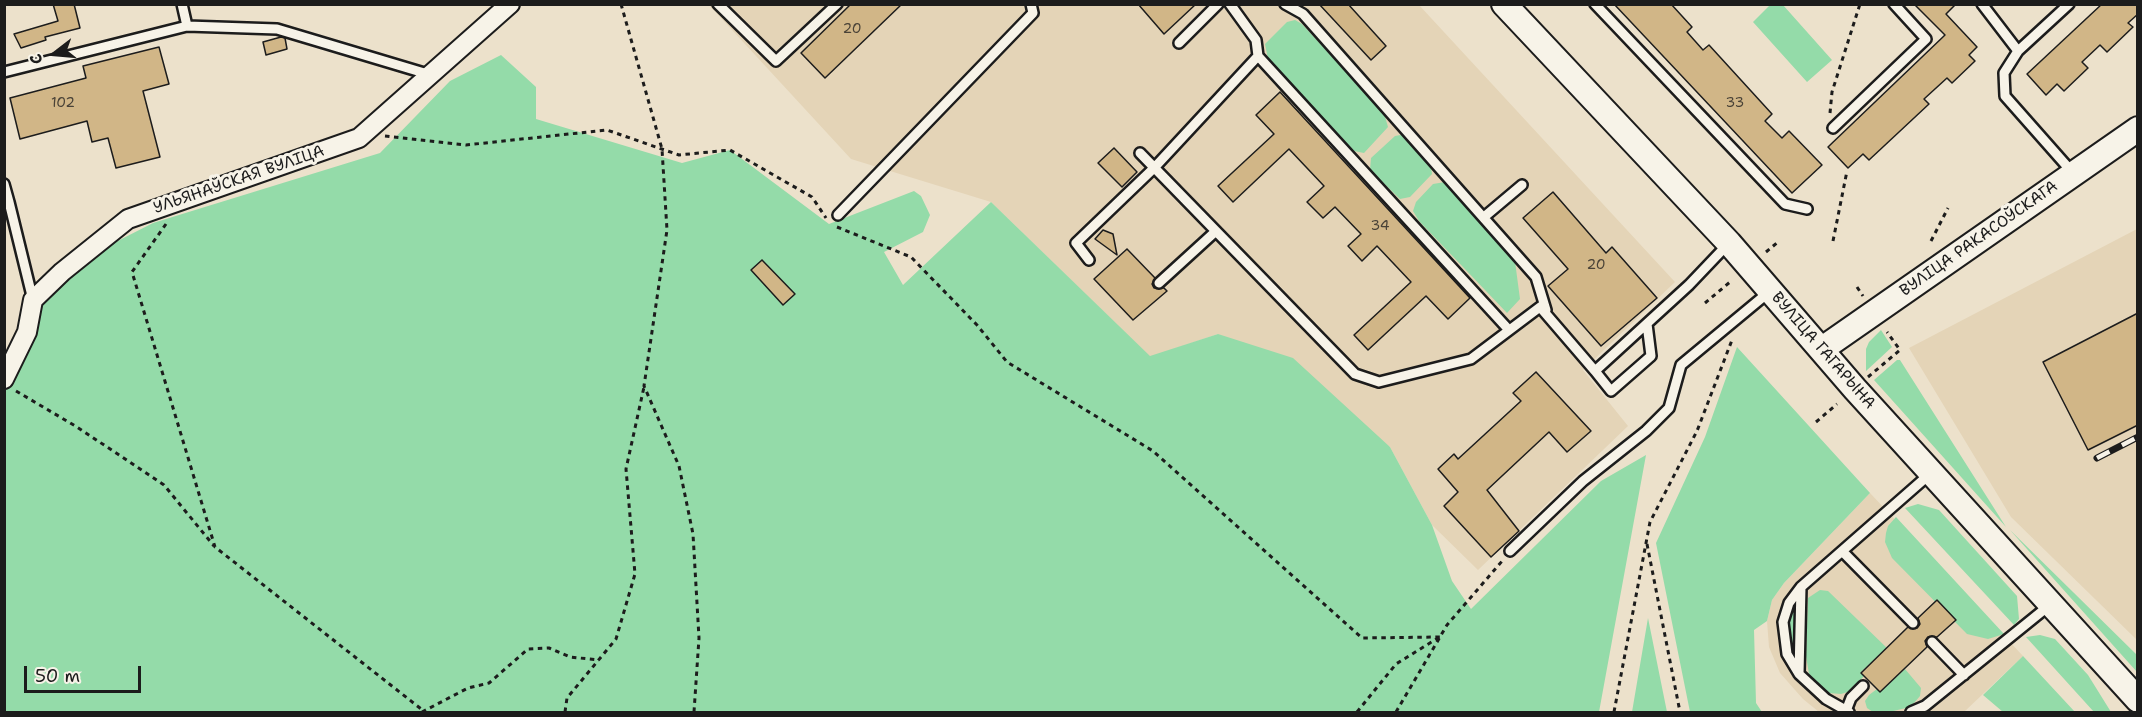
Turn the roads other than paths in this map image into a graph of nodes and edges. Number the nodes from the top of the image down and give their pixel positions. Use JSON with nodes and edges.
{"nodes":[{"id":1,"x":182,"y":4,"type":"edge"},
{"id":2,"x":510,"y":4,"type":"edge"},
{"id":3,"x":718,"y":4,"type":"edge"},
{"id":4,"x":837,"y":4,"type":"edge"},
{"id":5,"x":1031,"y":4,"type":"edge"},
{"id":6,"x":1218,"y":4,"type":"edge"},
{"id":7,"x":1230,"y":4,"type":"edge"},
{"id":8,"x":1285,"y":4,"type":"edge"},
{"id":9,"x":1504,"y":4,"type":"edge"},
{"id":10,"x":1595,"y":4,"type":"edge"},
{"id":11,"x":1894,"y":4,"type":"edge"},
{"id":12,"x":1982,"y":4,"type":"edge"},
{"id":13,"x":2069,"y":4,"type":"edge"},
{"id":14,"x":187,"y":26,"type":"junction"},
{"id":15,"x":1179,"y":43,"type":"dead end"},
{"id":16,"x":2018,"y":51,"type":"junction"},
{"id":17,"x":1258,"y":56,"type":"junction"},
{"id":18,"x":4,"y":72,"type":"edge"},
{"id":19,"x":431,"y":75,"type":"junction"},
{"id":20,"x":1833,"y":128,"type":"dead end"},
{"id":21,"x":2138,"y":129,"type":"edge"},
{"id":22,"x":1140,"y":153,"type":"dead end"},
{"id":23,"x":1154,"y":168,"type":"junction"},
{"id":24,"x":2073,"y":173,"type":"junction"},
{"id":25,"x":4,"y":183,"type":"edge"},
{"id":26,"x":1521,"y":185,"type":"dead end"},
{"id":27,"x":7,"y":203,"type":"edge"},
{"id":28,"x":1807,"y":209,"type":"dead end"},
{"id":29,"x":838,"y":215,"type":"dead end"},
{"id":30,"x":1484,"y":217,"type":"junction"},
{"id":31,"x":1216,"y":231,"type":"junction"},
{"id":32,"x":1729,"y":243,"type":"junction"},
{"id":33,"x":1089,"y":260,"type":"dead end"},
{"id":34,"x":1159,"y":282,"type":"dead end"},
{"id":35,"x":1770,"y":291,"type":"junction"},
{"id":36,"x":33,"y":300,"type":"junction"},
{"id":37,"x":1546,"y":313,"type":"junction"},
{"id":38,"x":1647,"y":324,"type":"junction"},
{"id":39,"x":1509,"y":330,"type":"junction"},
{"id":40,"x":1822,"y":349,"type":"junction"},
{"id":41,"x":1596,"y":371,"type":"junction"},
{"id":42,"x":8,"y":376,"type":"edge"},
{"id":43,"x":1931,"y":473,"type":"junction"},
{"id":44,"x":1510,"y":551,"type":"road end"},
{"id":45,"x":1842,"y":551,"type":"junction"},
{"id":46,"x":1801,"y":586,"type":"junction"},
{"id":47,"x":2051,"y":604,"type":"junction"},
{"id":48,"x":1913,"y":623,"type":"dead end"},
{"id":49,"x":1932,"y":642,"type":"dead end"},
{"id":50,"x":1799,"y":674,"type":"junction"},
{"id":51,"x":1964,"y":675,"type":"junction"},
{"id":52,"x":1863,"y":686,"type":"dead end"},
{"id":53,"x":2138,"y":700,"type":"edge"},
{"id":54,"x":1847,"y":712,"type":"edge"},
{"id":55,"x":1911,"y":712,"type":"edge"}],
"edges":[{"from":1,"to":14,"type":"lane"},
{"from":2,"to":19,"type":"street","name":"УЛЬЯНАЎСКАЯ ВУЛІЦА"},
{"from":3,"to":4,"type":"lane"},
{"from":5,"to":29,"type":"lane"},
{"from":6,"to":15,"type":"lane"},
{"from":7,"to":17,"type":"lane"},
{"from":8,"to":30,"type":"lane"},
{"from":9,"to":32,"type":"main road","name":"ВУЛІЦА ГАГАРЫНА"},
{"from":10,"to":28,"type":"lane"},
{"from":11,"to":20,"type":"lane"},
{"from":12,"to":16,"type":"lane"},
{"from":13,"to":16,"type":"lane"},
{"from":14,"to":18,"type":"lane"},
{"from":14,"to":19,"type":"lane"},
{"from":16,"to":24,"type":"lane"},
{"from":17,"to":23,"type":"lane"},
{"from":17,"to":39,"type":"lane"},
{"from":19,"to":36,"type":"street","name":"УЛЬЯНАЎСКАЯ ВУЛІЦА"},
{"from":21,"to":24,"type":"main road","name":"ВУЛІЦА РАКАСОЎСКАГА"},
{"from":22,"to":23,"type":"lane"},
{"from":23,"to":31,"type":"lane"},
{"from":23,"to":33,"type":"lane"},
{"from":24,"to":40,"type":"main road","name":"ВУЛІЦА РАКАСОЎСКАГА"},
{"from":25,"to":27,"type":"lane"},
{"from":26,"to":30,"type":"lane"},
{"from":27,"to":36,"type":"lane"},
{"from":30,"to":37,"type":"lane"},
{"from":31,"to":34,"type":"lane"},
{"from":31,"to":39,"type":"lane"},
{"from":32,"to":35,"type":"main road","name":"ВУЛІЦА ГАГАРЫНА"},
{"from":32,"to":38,"type":"lane"},
{"from":35,"to":40,"type":"main road","name":"ВУЛІЦА ГАГАРЫНА"},
{"from":35,"to":44,"type":"lane"},
{"from":36,"to":42,"type":"street"},
{"from":37,"to":39,"type":"lane"},
{"from":37,"to":41,"type":"lane"},
{"from":38,"to":41,"type":"lane"},
{"from":38,"to":41,"type":"lane"},
{"from":40,"to":43,"type":"main road","name":"ВУЛІЦА ГАГАРЫНА"},
{"from":43,"to":45,"type":"lane"},
{"from":43,"to":47,"type":"main road","name":"ВУЛІЦА ГАГАРЫНА"},
{"from":45,"to":46,"type":"lane"},
{"from":45,"to":48,"type":"lane"},
{"from":46,"to":50,"type":"lane"},
{"from":46,"to":50,"type":"lane"},
{"from":47,"to":51,"type":"lane"},
{"from":47,"to":53,"type":"main road","name":"ВУЛІЦА ГАГАРЫНА"},
{"from":49,"to":51,"type":"lane"},
{"from":50,"to":54,"type":"lane"},
{"from":51,"to":55,"type":"lane"},
{"from":52,"to":54,"type":"lane"}]}
